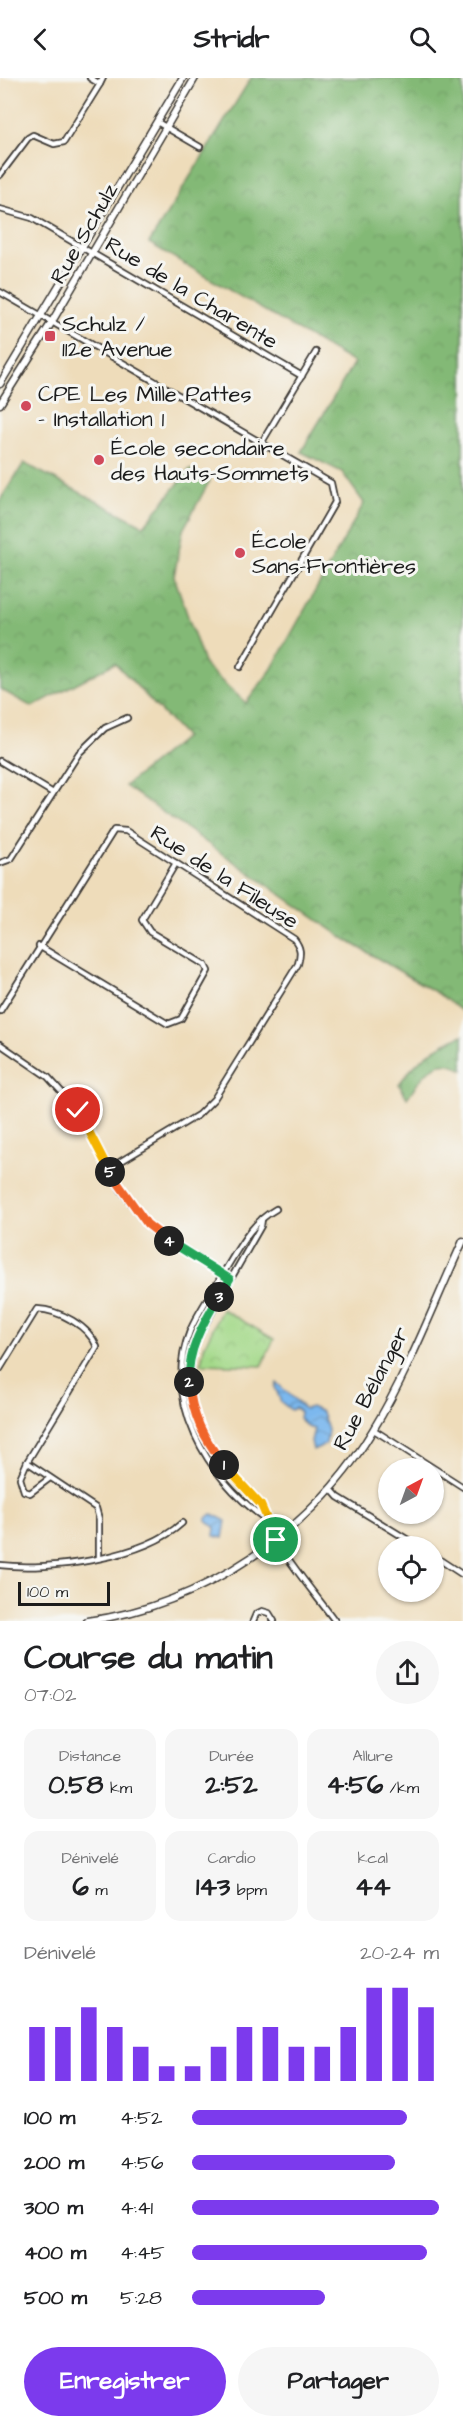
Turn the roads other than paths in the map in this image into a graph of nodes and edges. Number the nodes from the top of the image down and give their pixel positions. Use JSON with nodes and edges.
{"nodes":[{"id":1,"x":90,"y":78,"type":"edge"},
{"id":2,"x":103,"y":78,"type":"edge"},
{"id":3,"x":183,"y":78,"type":"edge"},
{"id":4,"x":195,"y":78,"type":"edge"},
{"id":5,"x":100,"y":84,"type":"junction"},
{"id":6,"x":157,"y":122,"type":"junction"},
{"id":7,"x":165,"y":127,"type":"junction"},
{"id":8,"x":200,"y":147,"type":"dead end"},
{"id":9,"x":0,"y":175,"type":"edge"},
{"id":10,"x":0,"y":209,"type":"edge"},
{"id":11,"x":81,"y":246,"type":"junction"},
{"id":12,"x":93,"y":252,"type":"junction"},
{"id":13,"x":0,"y":292,"type":"edge"},
{"id":14,"x":41,"y":316,"type":"junction"},
{"id":15,"x":52,"y":322,"type":"junction"},
{"id":16,"x":316,"y":352,"type":"dead end"},
{"id":17,"x":15,"y":359,"type":"junction"},
{"id":18,"x":25,"y":366,"type":"junction"},
{"id":19,"x":302,"y":376,"type":"junction"},
{"id":20,"x":0,"y":384,"type":"edge"},
{"id":21,"x":0,"y":404,"type":"edge"},
{"id":22,"x":262,"y":442,"type":"junction"},
{"id":23,"x":240,"y":667,"type":"dead end"},
{"id":24,"x":127,"y":718,"type":"dead end"},
{"id":25,"x":0,"y":761,"type":"edge"},
{"id":26,"x":53,"y":793,"type":"junction"},
{"id":27,"x":0,"y":863,"type":"edge"},
{"id":28,"x":176,"y":863,"type":"junction"},
{"id":29,"x":39,"y":946,"type":"junction"},
{"id":30,"x":0,"y":1011,"type":"edge"},
{"id":31,"x":0,"y":1044,"type":"edge"},
{"id":32,"x":108,"y":1169,"type":"junction"},
{"id":33,"x":276,"y":1209,"type":"dead end"},
{"id":34,"x":262,"y":1219,"type":"junction"},
{"id":35,"x":463,"y":1241,"type":"edge"},
{"id":36,"x":223,"y":1275,"type":"junction"},
{"id":37,"x":230,"y":1279,"type":"junction"},
{"id":38,"x":0,"y":1369,"type":"edge"},
{"id":39,"x":374,"y":1430,"type":"junction"},
{"id":40,"x":27,"y":1462,"type":"junction"},
{"id":41,"x":50,"y":1478,"type":"junction"},
{"id":42,"x":463,"y":1487,"type":"edge"},
{"id":43,"x":331,"y":1489,"type":"junction"},
{"id":44,"x":264,"y":1518,"type":"junction"},
{"id":45,"x":182,"y":1523,"type":"dead end"},
{"id":46,"x":402,"y":1536,"type":"edge"},
{"id":47,"x":276,"y":1540,"type":"junction"},
{"id":48,"x":99,"y":1558,"type":"junction"},
{"id":49,"x":444,"y":1563,"type":"edge"},
{"id":50,"x":0,"y":1566,"type":"edge"},
{"id":51,"x":463,"y":1575,"type":"edge"},
{"id":52,"x":87,"y":1621,"type":"edge"},
{"id":53,"x":253,"y":1621,"type":"edge"},
{"id":54,"x":274,"y":1621,"type":"edge"},
{"id":55,"x":335,"y":1621,"type":"edge"}],
"edges":[{"from":1,"to":5,"type":"street"},
{"from":2,"to":5,"type":"street"},
{"from":3,"to":6,"type":"street","name":"Rue Schulz"},
{"from":4,"to":7,"type":"street","name":"Rue Schulz"},
{"from":5,"to":9,"type":"street"},
{"from":6,"to":7,"type":"street"},
{"from":6,"to":11,"type":"street","name":"Rue Schulz"},
{"from":7,"to":8,"type":"street"},
{"from":7,"to":12,"type":"street","name":"Rue Schulz"},
{"from":10,"to":11,"type":"street","name":"Rue de la Charente"},
{"from":11,"to":12,"type":"street","name":"Rue de la Charente"},
{"from":11,"to":14,"type":"street","name":"Rue Schulz"},
{"from":12,"to":15,"type":"street","name":"Rue Schulz"},
{"from":12,"to":19,"type":"street","name":"Rue de la Charente"},
{"from":13,"to":14,"type":"street"},
{"from":14,"to":15,"type":"street"},
{"from":14,"to":17,"type":"street","name":"Rue Schulz"},
{"from":15,"to":18,"type":"street","name":"Rue Schulz"},
{"from":15,"to":22,"type":"street"},
{"from":16,"to":19,"type":"street"},
{"from":17,"to":18,"type":"street"},
{"from":17,"to":20,"type":"street","name":"Rue Schulz"},
{"from":18,"to":21,"type":"street","name":"Rue Schulz"},
{"from":19,"to":22,"type":"street"},
{"from":22,"to":23,"type":"street"},
{"from":24,"to":26,"type":"street"},
{"from":25,"to":26,"type":"street"},
{"from":26,"to":27,"type":"street"},
{"from":28,"to":29,"type":"street","name":"Rue de la Fileuse"},
{"from":28,"to":29,"type":"street"},
{"from":28,"to":32,"type":"street","name":"Rue de la Fileuse"},
{"from":29,"to":30,"type":"street","name":"Rue de la Fileuse"},
{"from":31,"to":32,"type":"street"},
{"from":32,"to":36,"type":"street"},
{"from":33,"to":34,"type":"street"},
{"from":34,"to":36,"type":"street"},
{"from":34,"to":37,"type":"street"},
{"from":35,"to":39,"type":"street","name":"Rue Bélanger"},
{"from":36,"to":37,"type":"street"},
{"from":36,"to":44,"type":"street"},
{"from":37,"to":44,"type":"street"},
{"from":38,"to":40,"type":"street"},
{"from":39,"to":42,"type":"street"},
{"from":39,"to":43,"type":"street","name":"Rue Bélanger"},
{"from":40,"to":41,"type":"street"},
{"from":40,"to":41,"type":"street"},
{"from":41,"to":48,"type":"street"},
{"from":43,"to":46,"type":"street"},
{"from":43,"to":47,"type":"street","name":"Rue Bélanger"},
{"from":44,"to":47,"type":"street"},
{"from":45,"to":48,"type":"street"},
{"from":47,"to":52,"type":"street","name":"Rue Bélanger"},
{"from":47,"to":55,"type":"street"},
{"from":48,"to":50,"type":"street"},
{"from":49,"to":51,"type":"street"},
{"from":53,"to":54,"type":"street"}]}
